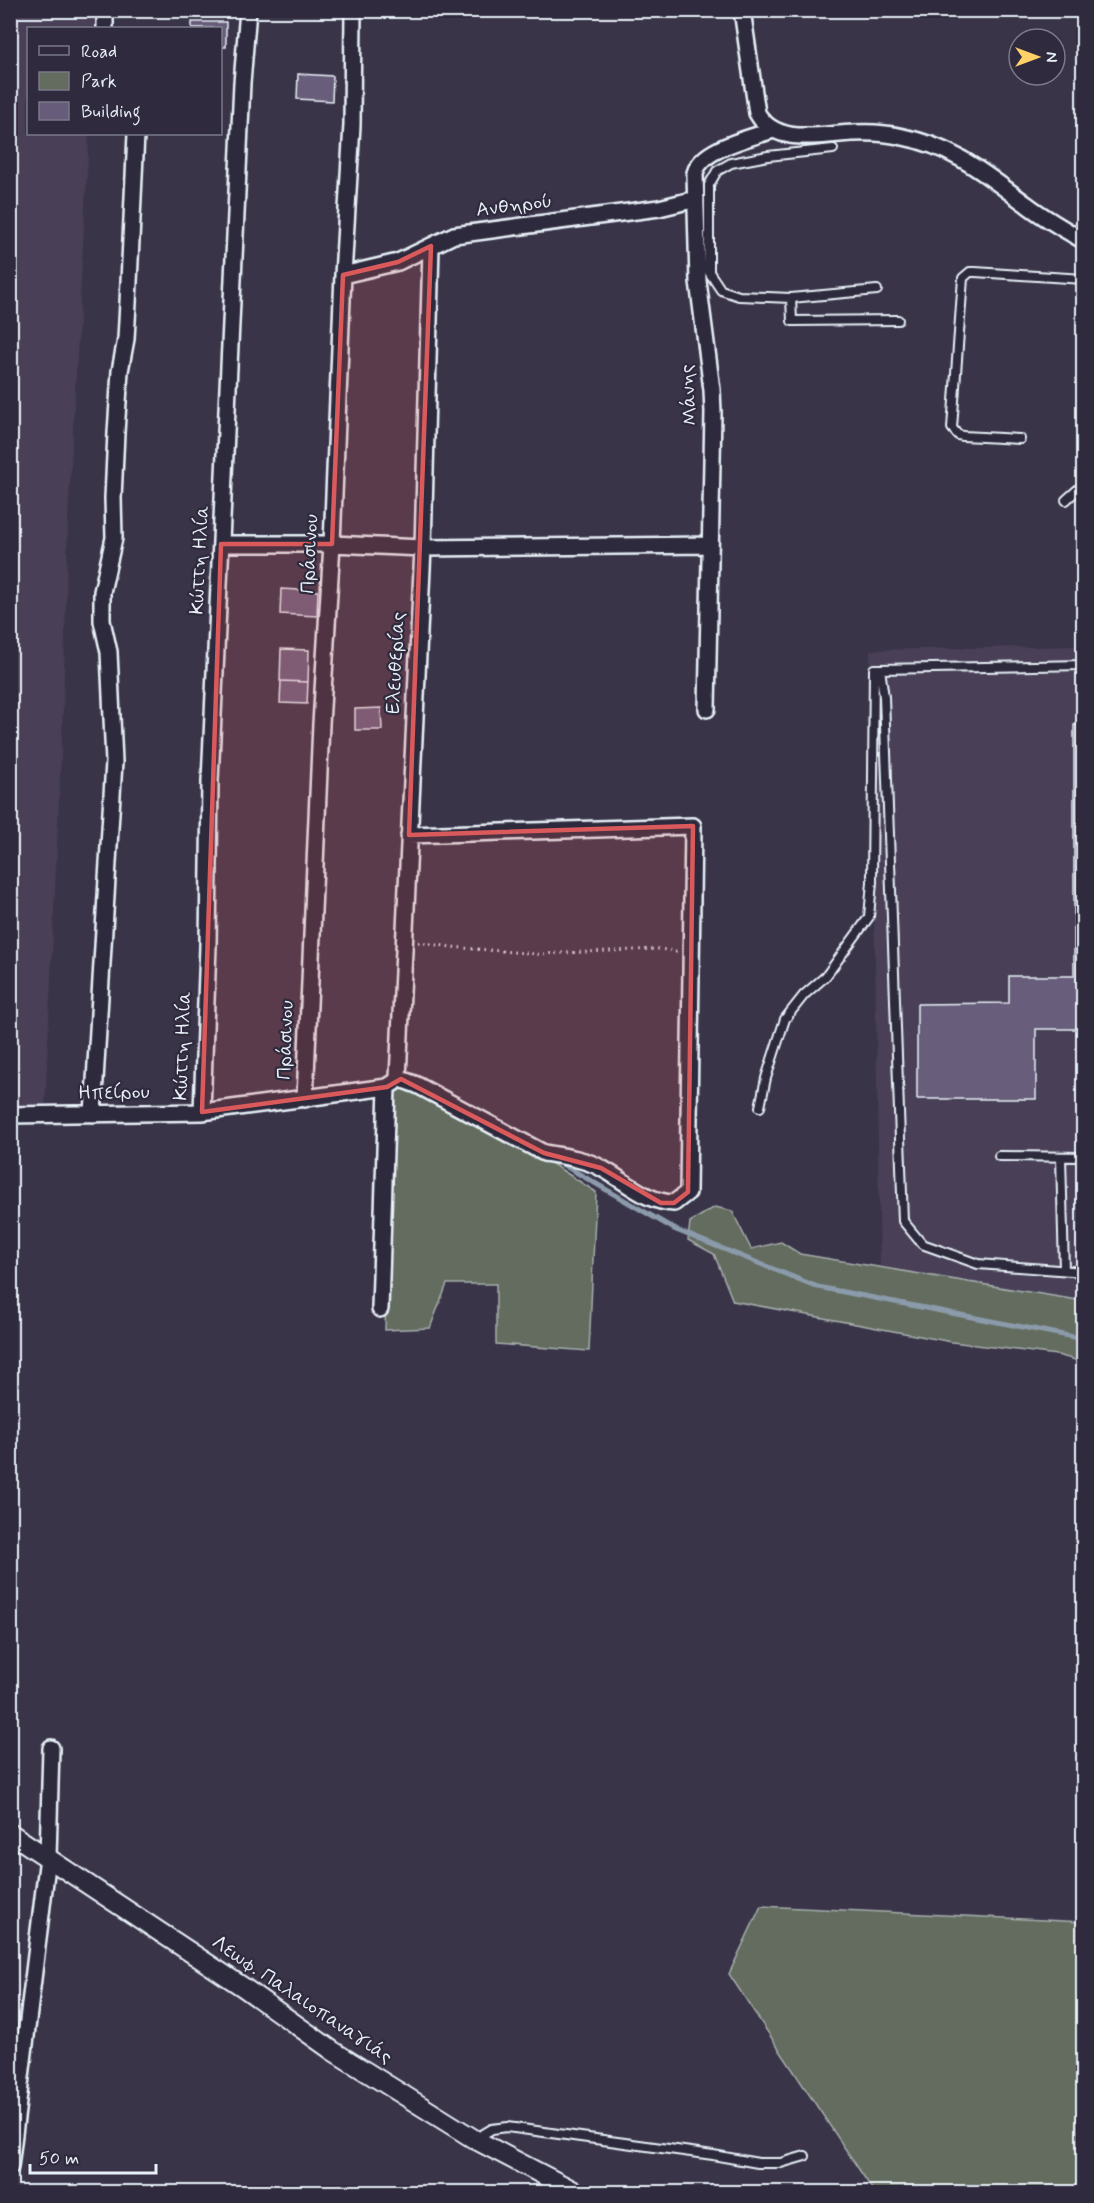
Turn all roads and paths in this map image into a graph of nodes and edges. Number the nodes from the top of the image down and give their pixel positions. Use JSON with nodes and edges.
{"nodes":[{"id":1,"x":105,"y":10,"type":"edge"},
{"id":2,"x":248,"y":10,"type":"edge"},
{"id":3,"x":353,"y":10,"type":"edge"},
{"id":4,"x":742,"y":10,"type":"edge"},
{"id":5,"x":105,"y":27,"type":"edge"},
{"id":6,"x":773,"y":130,"type":"junction"},
{"id":7,"x":136,"y":135,"type":"edge"},
{"id":8,"x":833,"y":149,"type":"dead end"},
{"id":9,"x":709,"y":185,"type":"junction"},
{"id":10,"x":696,"y":199,"type":"junction"},
{"id":11,"x":1083,"y":241,"type":"edge"},
{"id":12,"x":431,"y":246,"type":"junction"},
{"id":13,"x":343,"y":275,"type":"junction"},
{"id":14,"x":1083,"y":279,"type":"edge"},
{"id":15,"x":877,"y":290,"type":"dead end"},
{"id":16,"x":790,"y":298,"type":"junction"},
{"id":17,"x":898,"y":320,"type":"dead end"},
{"id":18,"x":1020,"y":439,"type":"dead end"},
{"id":19,"x":1083,"y":484,"type":"edge"},
{"id":20,"x":1066,"y":500,"type":"dead end"},
{"id":21,"x":221,"y":544,"type":"junction"},
{"id":22,"x":332,"y":544,"type":"junction"},
{"id":23,"x":710,"y":545,"type":"junction"},
{"id":24,"x":423,"y":548,"type":"junction"},
{"id":25,"x":1083,"y":664,"type":"edge"},
{"id":26,"x":880,"y":669,"type":"junction"},
{"id":27,"x":707,"y":709,"type":"dead end"},
{"id":28,"x":409,"y":835,"type":"junction"},
{"id":29,"x":404,"y":940,"type":"junction"},
{"id":30,"x":691,"y":955,"type":"junction"},
{"id":31,"x":393,"y":1082,"type":"junction"},
{"id":32,"x":305,"y":1099,"type":"junction"},
{"id":33,"x":760,"y":1107,"type":"dead end"},
{"id":34,"x":202,"y":1112,"type":"junction"},
{"id":35,"x":93,"y":1114,"type":"junction"},
{"id":36,"x":10,"y":1115,"type":"edge"},
{"id":37,"x":999,"y":1156,"type":"dead end"},
{"id":38,"x":1061,"y":1157,"type":"junction"},
{"id":39,"x":1083,"y":1157,"type":"edge"},
{"id":40,"x":1064,"y":1270,"type":"junction"},
{"id":41,"x":1083,"y":1272,"type":"edge"},
{"id":42,"x":380,"y":1309,"type":"dead end"},
{"id":43,"x":51,"y":1748,"type":"dead end"},
{"id":44,"x":10,"y":1833,"type":"edge"},
{"id":45,"x":48,"y":1857,"type":"junction"},
{"id":46,"x":474,"y":2139,"type":"junction"},
{"id":47,"x":805,"y":2156,"type":"dead end"},
{"id":48,"x":10,"y":2167,"type":"edge"},
{"id":49,"x":576,"y":2193,"type":"edge"}],
"edges":[{"from":1,"to":5,"type":"street"},
{"from":2,"to":21,"type":"street","name":"Κώττη Ηλία"},
{"from":3,"to":13,"type":"street","name":"Πράσινου"},
{"from":4,"to":6,"type":"street"},
{"from":6,"to":10,"type":"street","name":"Μάνης"},
{"from":6,"to":11,"type":"street"},
{"from":7,"to":35,"type":"street"},
{"from":8,"to":9,"type":"lane"},
{"from":9,"to":10,"type":"lane"},
{"from":9,"to":16,"type":"lane"},
{"from":10,"to":12,"type":"street","name":"Ανθηρού"},
{"from":10,"to":23,"type":"street","name":"Μάνης"},
{"from":12,"to":13,"type":"street","name":"Ανθηρού"},
{"from":12,"to":24,"type":"street","name":"Ελευθερίας"},
{"from":13,"to":22,"type":"street","name":"Πράσινου"},
{"from":14,"to":18,"type":"lane"},
{"from":15,"to":16,"type":"lane"},
{"from":16,"to":17,"type":"lane"},
{"from":19,"to":20,"type":"lane"},
{"from":21,"to":22,"type":"street"},
{"from":21,"to":34,"type":"street","name":"Κώττη Ηλία"},
{"from":22,"to":24,"type":"street"},
{"from":22,"to":32,"type":"street","name":"Πράσινου"},
{"from":23,"to":24,"type":"street"},
{"from":23,"to":27,"type":"street","name":"Μάνης"},
{"from":24,"to":28,"type":"street","name":"Ελευθερίας"},
{"from":25,"to":26,"type":"lane"},
{"from":26,"to":33,"type":"lane"},
{"from":26,"to":40,"type":"lane"},
{"from":28,"to":29,"type":"street","name":"Ελευθερίας"},
{"from":28,"to":30,"type":"street"},
{"from":29,"to":30,"type":"path"},
{"from":29,"to":31,"type":"street","name":"Ελευθερίας"},
{"from":30,"to":31,"type":"street"},
{"from":31,"to":32,"type":"street","name":"Ηπείρου"},
{"from":31,"to":42,"type":"street","name":"Ελευθερίας"},
{"from":32,"to":34,"type":"street","name":"Ηπείρου"},
{"from":34,"to":35,"type":"street","name":"Ηπείρου"},
{"from":35,"to":36,"type":"street","name":"Ηπείρου"},
{"from":37,"to":38,"type":"lane"},
{"from":38,"to":39,"type":"lane"},
{"from":38,"to":40,"type":"lane"},
{"from":40,"to":41,"type":"lane"},
{"from":43,"to":45,"type":"street"},
{"from":44,"to":45,"type":"street","name":"Λεωφ. Παλαιοπαναγιάς"},
{"from":45,"to":46,"type":"street","name":"Λεωφ. Παλαιοπαναγιάς"},
{"from":45,"to":48,"type":"street"},
{"from":46,"to":47,"type":"lane"},
{"from":46,"to":49,"type":"street","name":"Λεωφ. Παλαιοπαναγιάς"}]}
